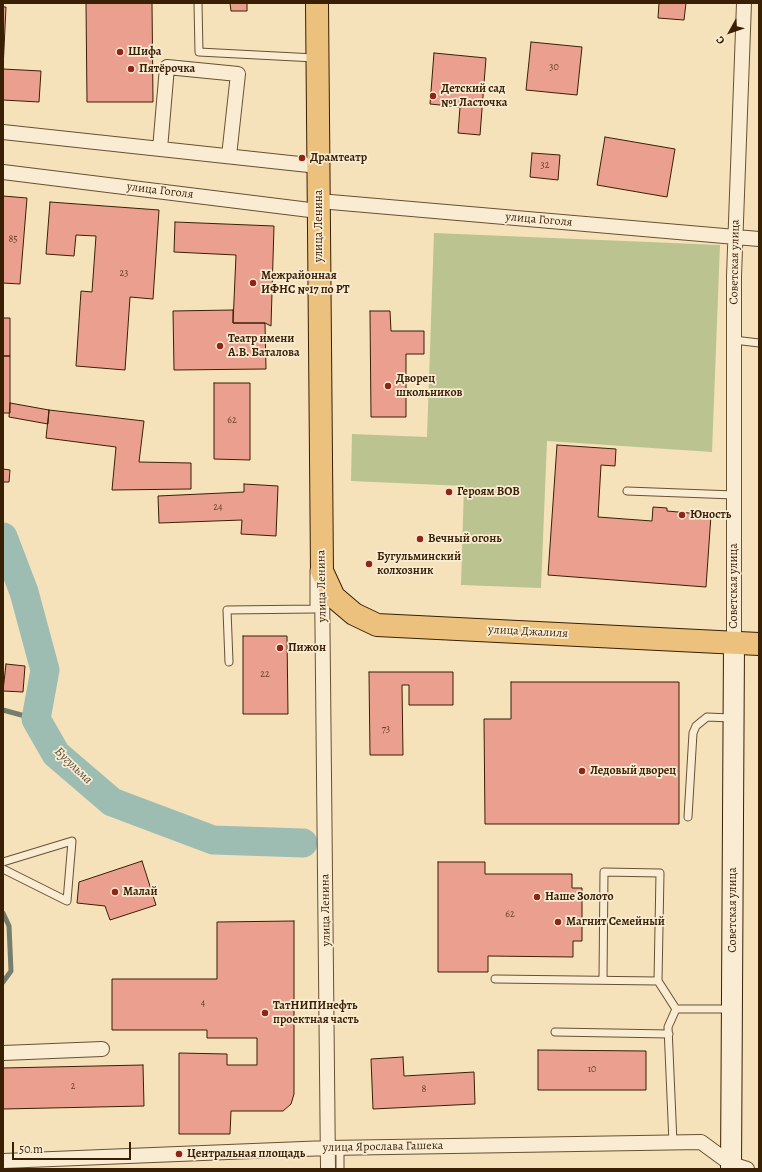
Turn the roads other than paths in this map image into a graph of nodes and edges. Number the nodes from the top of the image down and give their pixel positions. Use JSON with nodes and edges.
{"nodes":[{"id":1,"x":198,"y":3,"type":"edge"},
{"id":2,"x":317,"y":3,"type":"edge"},
{"id":3,"x":744,"y":3,"type":"edge"},
{"id":4,"x":317,"y":58,"type":"junction"},
{"id":5,"x":3,"y":132,"type":"edge"},
{"id":6,"x":160,"y":149,"type":"junction"},
{"id":7,"x":229,"y":156,"type":"junction"},
{"id":8,"x":318,"y":166,"type":"junction"},
{"id":9,"x":3,"y":172,"type":"edge"},
{"id":10,"x":318,"y":206,"type":"junction"},
{"id":11,"x":735,"y":236,"type":"junction"},
{"id":12,"x":759,"y":239,"type":"edge"},
{"id":13,"x":734,"y":340,"type":"junction"},
{"id":14,"x":759,"y":343,"type":"edge"},
{"id":15,"x":626,"y":491,"type":"dead end"},
{"id":16,"x":734,"y":495,"type":"junction"},
{"id":17,"x":322,"y":571,"type":"junction"},
{"id":18,"x":734,"y":643,"type":"junction"},
{"id":19,"x":759,"y":644,"type":"edge"},
{"id":20,"x":229,"y":662,"type":"dead end"},
{"id":21,"x":734,"y":718,"type":"junction"},
{"id":22,"x":688,"y":817,"type":"dead end"},
{"id":23,"x":3,"y":862,"type":"edge"},
{"id":24,"x":3,"y":869,"type":"edge"},
{"id":25,"x":495,"y":979,"type":"dead end"},
{"id":26,"x":603,"y":980,"type":"junction"},
{"id":27,"x":658,"y":981,"type":"junction"},
{"id":28,"x":676,"y":1009,"type":"junction"},
{"id":29,"x":732,"y":1009,"type":"junction"},
{"id":30,"x":554,"y":1032,"type":"dead end"},
{"id":31,"x":669,"y":1034,"type":"junction"},
{"id":32,"x":102,"y":1049,"type":"dead end"},
{"id":33,"x":3,"y":1053,"type":"edge"},
{"id":34,"x":673,"y":1143,"type":"junction"},
{"id":35,"x":334,"y":1148,"type":"junction"},
{"id":36,"x":3,"y":1160,"type":"edge"},
{"id":37,"x":737,"y":1168,"type":"edge"},
{"id":38,"x":328,"y":1169,"type":"edge"},
{"id":39,"x":340,"y":1169,"type":"edge"}],
"edges":[{"from":1,"to":4,"type":"lane"},
{"from":2,"to":4,"type":"main road","name":"улица Ленина"},
{"from":3,"to":11,"type":"street","name":"Советская улица"},
{"from":4,"to":8,"type":"main road","name":"улица Ленина"},
{"from":5,"to":6,"type":"street"},
{"from":6,"to":7,"type":"street"},
{"from":6,"to":7,"type":"street"},
{"from":7,"to":8,"type":"street"},
{"from":8,"to":10,"type":"main road","name":"улица Ленина"},
{"from":9,"to":10,"type":"street","name":"улица Гоголя"},
{"from":10,"to":11,"type":"street","name":"улица Гоголя"},
{"from":10,"to":17,"type":"main road","name":"улица Ленина"},
{"from":11,"to":12,"type":"street","name":"улица Гоголя"},
{"from":11,"to":13,"type":"street","name":"Советская улица"},
{"from":13,"to":14,"type":"lane"},
{"from":13,"to":16,"type":"street","name":"Советская улица"},
{"from":15,"to":16,"type":"lane"},
{"from":16,"to":18,"type":"street","name":"Советская улица"},
{"from":17,"to":18,"type":"main road","name":"улица Джалиля"},
{"from":17,"to":20,"type":"lane"},
{"from":17,"to":35,"type":"street","name":"улица Ленина"},
{"from":18,"to":19,"type":"main road","name":"улица Джалиля"},
{"from":18,"to":21,"type":"street","name":"Советская улица"},
{"from":21,"to":22,"type":"lane"},
{"from":21,"to":29,"type":"street","name":"Советская улица"},
{"from":23,"to":24,"type":"lane"},
{"from":25,"to":26,"type":"lane"},
{"from":26,"to":27,"type":"lane"},
{"from":26,"to":27,"type":"lane"},
{"from":27,"to":28,"type":"lane"},
{"from":28,"to":29,"type":"lane"},
{"from":28,"to":31,"type":"lane"},
{"from":29,"to":37,"type":"street","name":"Советская улица"},
{"from":30,"to":31,"type":"lane"},
{"from":31,"to":34,"type":"lane"},
{"from":32,"to":33,"type":"street"},
{"from":34,"to":35,"type":"street","name":"улица Ярослава Гашека"},
{"from":34,"to":37,"type":"street","name":"улица Ярослава Гашека"},
{"from":35,"to":36,"type":"street","name":"улица Ярослава Гашека"},
{"from":35,"to":38,"type":"street","name":"улица Ленина"},
{"from":35,"to":39,"type":"lane"}]}
